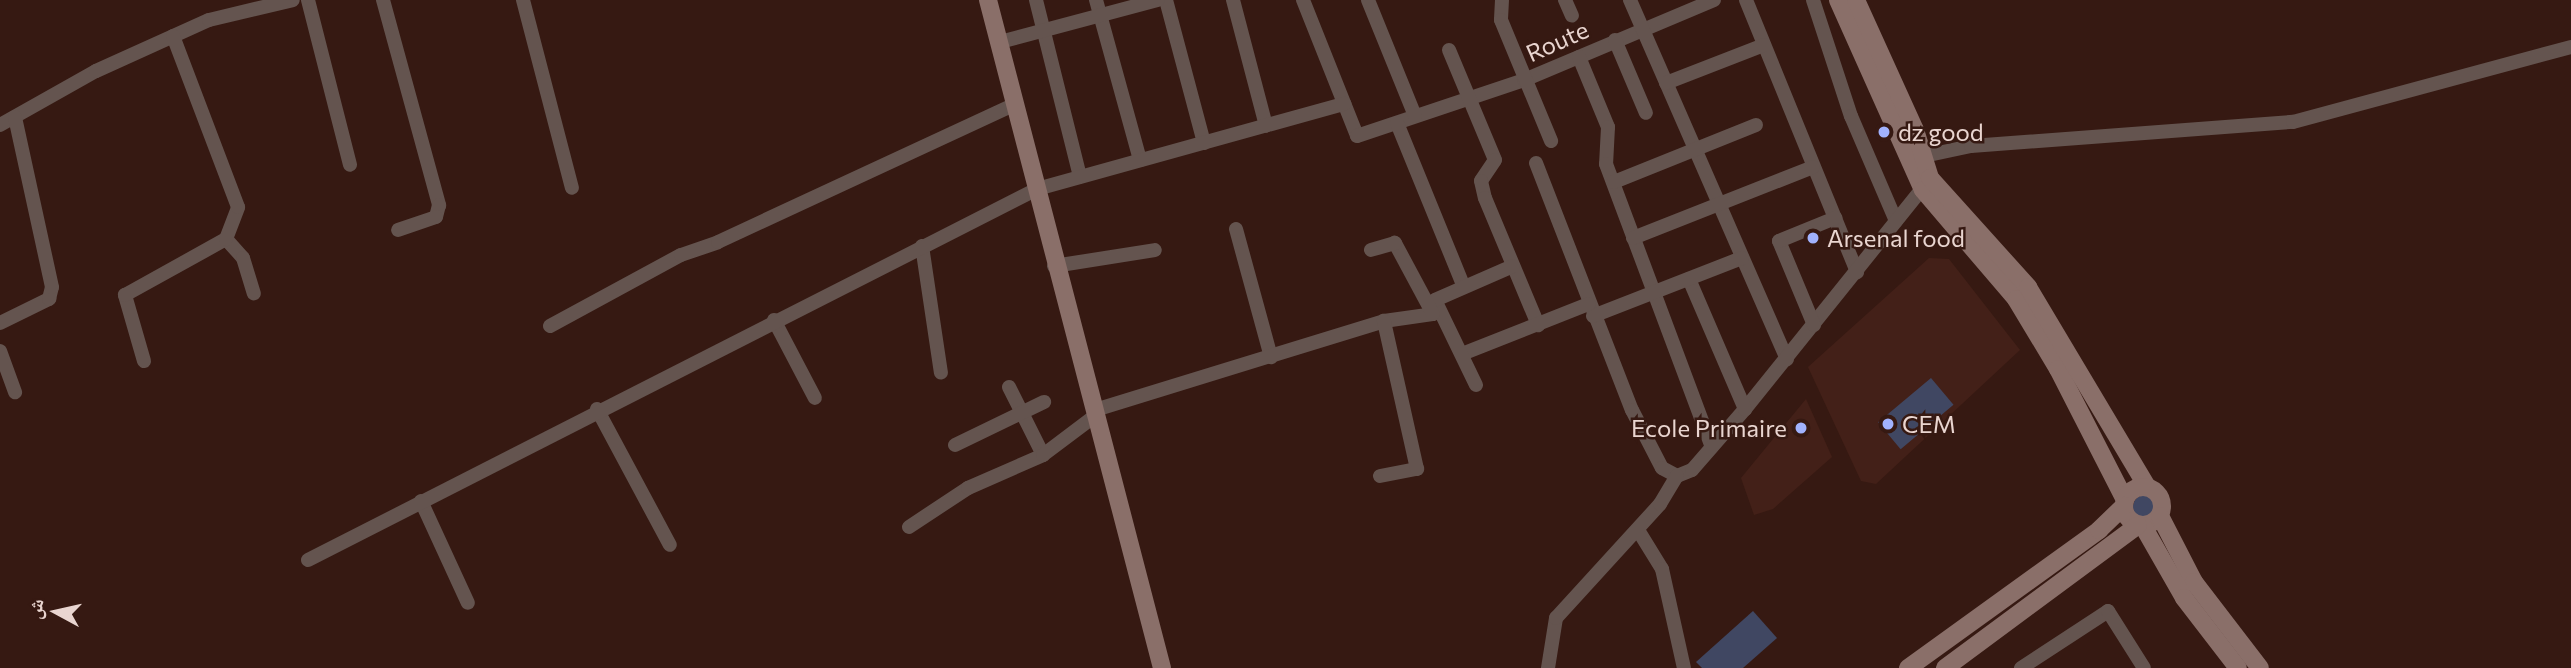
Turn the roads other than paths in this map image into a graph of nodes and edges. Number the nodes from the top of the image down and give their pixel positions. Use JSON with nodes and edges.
{"nodes":[{"id":1,"x":293,"y":0,"type":"edge"},
{"id":2,"x":307,"y":0,"type":"edge"},
{"id":3,"x":383,"y":0,"type":"edge"},
{"id":4,"x":523,"y":0,"type":"edge"},
{"id":5,"x":988,"y":0,"type":"edge"},
{"id":6,"x":1036,"y":0,"type":"edge"},
{"id":7,"x":1158,"y":0,"type":"edge"},
{"id":8,"x":1166,"y":0,"type":"edge"},
{"id":9,"x":1233,"y":0,"type":"edge"},
{"id":10,"x":1368,"y":0,"type":"edge"},
{"id":11,"x":1502,"y":0,"type":"edge"},
{"id":12,"x":1565,"y":0,"type":"edge"},
{"id":13,"x":1630,"y":0,"type":"edge"},
{"id":14,"x":1714,"y":0,"type":"edge"},
{"id":15,"x":1746,"y":0,"type":"edge"},
{"id":16,"x":1813,"y":0,"type":"edge"},
{"id":17,"x":1839,"y":0,"type":"edge"},
{"id":18,"x":1856,"y":0,"type":"edge"},
{"id":19,"x":1308,"y":2,"type":"edge"},
{"id":20,"x":1686,"y":5,"type":"edge"},
{"id":21,"x":1098,"y":7,"type":"edge"},
{"id":22,"x":1572,"y":16,"type":"dead end"},
{"id":23,"x":1642,"y":29,"type":"junction"},
{"id":24,"x":1044,"y":31,"type":"junction"},
{"id":25,"x":173,"y":36,"type":"junction"},
{"id":26,"x":1615,"y":40,"type":"junction"},
{"id":27,"x":1000,"y":43,"type":"junction"},
{"id":28,"x":1764,"y":45,"type":"junction"},
{"id":29,"x":2571,"y":47,"type":"edge"},
{"id":30,"x":1449,"y":50,"type":"dead end"},
{"id":31,"x":1579,"y":57,"type":"junction"},
{"id":32,"x":1524,"y":80,"type":"junction"},
{"id":33,"x":1666,"y":83,"type":"junction"},
{"id":34,"x":1471,"y":100,"type":"junction"},
{"id":35,"x":1015,"y":103,"type":"junction"},
{"id":36,"x":1344,"y":104,"type":"junction"},
{"id":37,"x":1646,"y":113,"type":"dead end"},
{"id":38,"x":1415,"y":116,"type":"junction"},
{"id":39,"x":15,"y":117,"type":"junction"},
{"id":40,"x":1397,"y":123,"type":"junction"},
{"id":41,"x":0,"y":125,"type":"edge"},
{"id":42,"x":1756,"y":125,"type":"dead end"},
{"id":43,"x":1266,"y":126,"type":"junction"},
{"id":44,"x":1551,"y":141,"type":"dead end"},
{"id":45,"x":1205,"y":143,"type":"junction"},
{"id":46,"x":1696,"y":152,"type":"junction"},
{"id":47,"x":1924,"y":156,"type":"junction"},
{"id":48,"x":1140,"y":160,"type":"junction"},
{"id":49,"x":1536,"y":163,"type":"dead end"},
{"id":50,"x":350,"y":165,"type":"dead end"},
{"id":51,"x":1814,"y":167,"type":"junction"},
{"id":52,"x":1080,"y":177,"type":"junction"},
{"id":53,"x":1614,"y":182,"type":"junction"},
{"id":54,"x":1926,"y":184,"type":"junction"},
{"id":55,"x":572,"y":188,"type":"dead end"},
{"id":56,"x":1037,"y":189,"type":"junction"},
{"id":57,"x":1719,"y":204,"type":"junction"},
{"id":58,"x":1835,"y":218,"type":"junction"},
{"id":59,"x":1896,"y":221,"type":"junction"},
{"id":60,"x":1236,"y":229,"type":"dead end"},
{"id":61,"x":398,"y":230,"type":"dead end"},
{"id":62,"x":1633,"y":238,"type":"junction"},
{"id":63,"x":226,"y":239,"type":"junction"},
{"id":64,"x":922,"y":246,"type":"junction"},
{"id":65,"x":1155,"y":250,"type":"dead end"},
{"id":66,"x":1371,"y":250,"type":"dead end"},
{"id":67,"x":1742,"y":258,"type":"junction"},
{"id":68,"x":1054,"y":266,"type":"junction"},
{"id":69,"x":1513,"y":267,"type":"junction"},
{"id":70,"x":1857,"y":272,"type":"junction"},
{"id":71,"x":1689,"y":279,"type":"junction"},
{"id":72,"x":1462,"y":285,"type":"junction"},
{"id":73,"x":254,"y":293,"type":"dead end"},
{"id":74,"x":1652,"y":293,"type":"junction"},
{"id":75,"x":1591,"y":310,"type":"junction"},
{"id":76,"x":774,"y":320,"type":"junction"},
{"id":77,"x":1384,"y":321,"type":"junction"},
{"id":78,"x":0,"y":323,"type":"edge"},
{"id":79,"x":1538,"y":325,"type":"junction"},
{"id":80,"x":1814,"y":325,"type":"junction"},
{"id":81,"x":550,"y":326,"type":"dead end"},
{"id":82,"x":0,"y":351,"type":"edge"},
{"id":83,"x":1462,"y":354,"type":"junction"},
{"id":84,"x":1271,"y":357,"type":"junction"},
{"id":85,"x":1787,"y":359,"type":"junction"},
{"id":86,"x":144,"y":361,"type":"dead end"},
{"id":87,"x":941,"y":373,"type":"dead end"},
{"id":88,"x":1476,"y":385,"type":"dead end"},
{"id":89,"x":1009,"y":387,"type":"dead end"},
{"id":90,"x":15,"y":392,"type":"dead end"},
{"id":91,"x":815,"y":398,"type":"dead end"},
{"id":92,"x":1044,"y":402,"type":"dead end"},
{"id":93,"x":597,"y":409,"type":"junction"},
{"id":94,"x":1745,"y":409,"type":"junction"},
{"id":95,"x":1095,"y":413,"type":"junction"},
{"id":96,"x":1022,"y":414,"type":"junction"},
{"id":97,"x":956,"y":445,"type":"dead end"},
{"id":98,"x":1712,"y":447,"type":"junction"},
{"id":99,"x":1043,"y":455,"type":"junction"},
{"id":100,"x":1380,"y":476,"type":"dead end"},
{"id":101,"x":1676,"y":476,"type":"junction"},
{"id":102,"x":2147,"y":487,"type":"junction"},
{"id":103,"x":421,"y":501,"type":"junction"},
{"id":104,"x":2125,"y":503,"type":"junction"},
{"id":105,"x":2160,"y":516,"type":"junction"},
{"id":106,"x":2141,"y":525,"type":"junction"},
{"id":107,"x":909,"y":527,"type":"dead end"},
{"id":108,"x":1638,"y":530,"type":"junction"},
{"id":109,"x":670,"y":545,"type":"dead end"},
{"id":110,"x":308,"y":560,"type":"dead end"},
{"id":111,"x":468,"y":603,"type":"dead end"},
{"id":112,"x":1162,"y":668,"type":"edge"},
{"id":113,"x":1548,"y":668,"type":"edge"},
{"id":114,"x":1684,"y":668,"type":"edge"},
{"id":115,"x":1908,"y":668,"type":"edge"},
{"id":116,"x":1945,"y":668,"type":"edge"},
{"id":117,"x":2021,"y":668,"type":"edge"},
{"id":118,"x":2144,"y":668,"type":"edge"},
{"id":119,"x":2238,"y":668,"type":"edge"},
{"id":120,"x":2260,"y":668,"type":"edge"}],
"edges":[{"from":1,"to":25,"type":"street"},
{"from":2,"to":50,"type":"street"},
{"from":3,"to":61,"type":"street"},
{"from":4,"to":55,"type":"street"},
{"from":5,"to":27,"type":"street"},
{"from":6,"to":24,"type":"street"},
{"from":7,"to":21,"type":"street"},
{"from":8,"to":45,"type":"street"},
{"from":9,"to":43,"type":"street"},
{"from":10,"to":38,"type":"street"},
{"from":11,"to":32,"type":"street"},
{"from":12,"to":22,"type":"street"},
{"from":13,"to":23,"type":"street"},
{"from":14,"to":20,"type":"street","name":"Route"},
{"from":15,"to":28,"type":"street"},
{"from":16,"to":59,"type":"street"},
{"from":17,"to":54,"type":"street"},
{"from":18,"to":47,"type":"street"},
{"from":19,"to":36,"type":"street"},
{"from":20,"to":23,"type":"street","name":"Route"},
{"from":21,"to":24,"type":"street"},
{"from":21,"to":48,"type":"street"},
{"from":23,"to":26,"type":"street","name":"Route"},
{"from":23,"to":33,"type":"street"},
{"from":24,"to":27,"type":"street"},
{"from":24,"to":52,"type":"street"},
{"from":25,"to":39,"type":"street"},
{"from":25,"to":63,"type":"street"},
{"from":26,"to":31,"type":"street","name":"Route"},
{"from":26,"to":37,"type":"street"},
{"from":27,"to":35,"type":"street"},
{"from":28,"to":33,"type":"street"},
{"from":28,"to":51,"type":"street"},
{"from":29,"to":47,"type":"street"},
{"from":30,"to":34,"type":"street"},
{"from":31,"to":32,"type":"street","name":"Route"},
{"from":31,"to":53,"type":"street"},
{"from":32,"to":34,"type":"street","name":"Route"},
{"from":32,"to":44,"type":"street"},
{"from":33,"to":46,"type":"street"},
{"from":34,"to":38,"type":"street","name":"Route"},
{"from":34,"to":69,"type":"street"},
{"from":35,"to":56,"type":"street"},
{"from":35,"to":81,"type":"street"},
{"from":36,"to":40,"type":"street","name":"Route"},
{"from":36,"to":43,"type":"street"},
{"from":38,"to":40,"type":"street","name":"Route"},
{"from":39,"to":41,"type":"street"},
{"from":39,"to":78,"type":"street"},
{"from":40,"to":72,"type":"street"},
{"from":42,"to":46,"type":"street"},
{"from":43,"to":45,"type":"street"},
{"from":45,"to":48,"type":"street"},
{"from":46,"to":53,"type":"street"},
{"from":46,"to":57,"type":"street"},
{"from":47,"to":54,"type":"street"},
{"from":48,"to":52,"type":"street"},
{"from":49,"to":75,"type":"street"},
{"from":51,"to":57,"type":"street"},
{"from":51,"to":58,"type":"street"},
{"from":52,"to":56,"type":"street"},
{"from":53,"to":62,"type":"street"},
{"from":54,"to":59,"type":"street"},
{"from":54,"to":102,"type":"street"},
{"from":54,"to":104,"type":"street"},
{"from":56,"to":64,"type":"street"},
{"from":56,"to":68,"type":"street"},
{"from":57,"to":62,"type":"street"},
{"from":57,"to":67,"type":"street"},
{"from":58,"to":70,"type":"street"},
{"from":58,"to":80,"type":"street"},
{"from":59,"to":70,"type":"street"},
{"from":60,"to":84,"type":"street"},
{"from":62,"to":74,"type":"street"},
{"from":63,"to":73,"type":"street"},
{"from":63,"to":86,"type":"street"},
{"from":64,"to":76,"type":"street"},
{"from":64,"to":87,"type":"street"},
{"from":65,"to":68,"type":"street"},
{"from":66,"to":77,"type":"street"},
{"from":67,"to":71,"type":"street"},
{"from":67,"to":85,"type":"street"},
{"from":68,"to":95,"type":"street"},
{"from":69,"to":72,"type":"street"},
{"from":69,"to":79,"type":"street"},
{"from":70,"to":80,"type":"street"},
{"from":71,"to":74,"type":"street"},
{"from":71,"to":94,"type":"street"},
{"from":72,"to":83,"type":"street"},
{"from":74,"to":75,"type":"street"},
{"from":74,"to":98,"type":"street"},
{"from":75,"to":79,"type":"street"},
{"from":75,"to":101,"type":"street"},
{"from":76,"to":91,"type":"street"},
{"from":76,"to":93,"type":"street"},
{"from":77,"to":84,"type":"street"},
{"from":77,"to":100,"type":"street"},
{"from":79,"to":83,"type":"street"},
{"from":80,"to":85,"type":"street"},
{"from":82,"to":90,"type":"street"},
{"from":83,"to":88,"type":"street"},
{"from":84,"to":95,"type":"street"},
{"from":85,"to":94,"type":"street"},
{"from":89,"to":96,"type":"street"},
{"from":92,"to":96,"type":"street"},
{"from":93,"to":103,"type":"street"},
{"from":93,"to":109,"type":"street"},
{"from":94,"to":98,"type":"street"},
{"from":95,"to":99,"type":"street"},
{"from":95,"to":112,"type":"street"},
{"from":96,"to":97,"type":"street"},
{"from":96,"to":99,"type":"street"},
{"from":98,"to":101,"type":"street"},
{"from":99,"to":107,"type":"street"},
{"from":101,"to":108,"type":"street"},
{"from":102,"to":104,"type":"street"},
{"from":102,"to":105,"type":"street"},
{"from":103,"to":110,"type":"street"},
{"from":103,"to":111,"type":"street"},
{"from":104,"to":106,"type":"street"},
{"from":104,"to":115,"type":"street"},
{"from":105,"to":106,"type":"street"},
{"from":105,"to":120,"type":"street"},
{"from":106,"to":116,"type":"street"},
{"from":106,"to":119,"type":"street"},
{"from":108,"to":113,"type":"street"},
{"from":108,"to":114,"type":"street"},
{"from":117,"to":118,"type":"street"}]}
